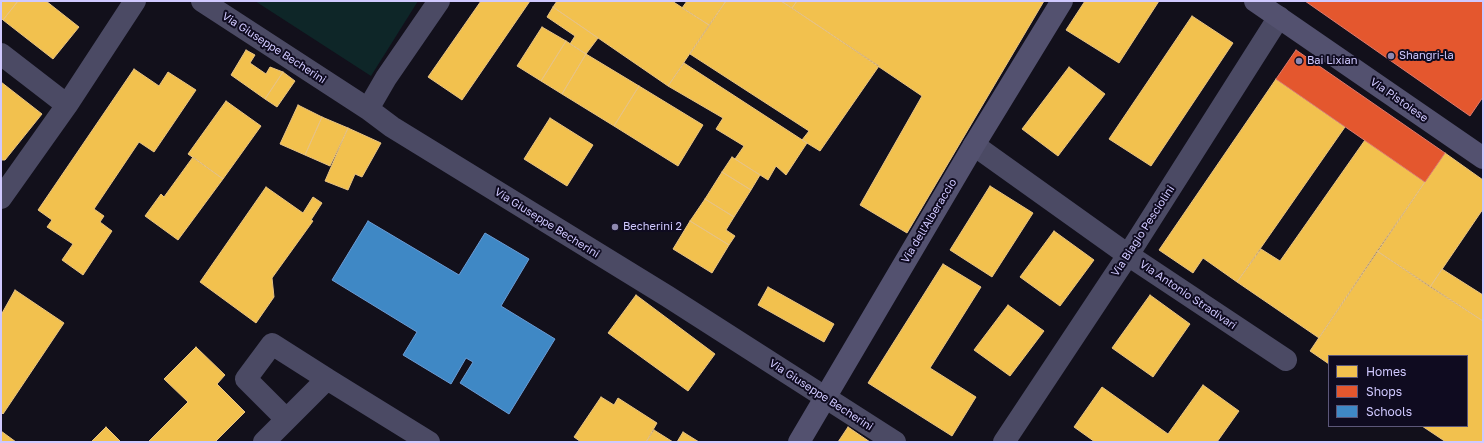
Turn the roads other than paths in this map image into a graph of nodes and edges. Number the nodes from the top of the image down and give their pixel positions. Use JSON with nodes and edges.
{"nodes":[{"id":1,"x":134,"y":1,"type":"edge"},
{"id":2,"x":202,"y":1,"type":"edge"},
{"id":3,"x":439,"y":1,"type":"edge"},
{"id":4,"x":1062,"y":1,"type":"edge"},
{"id":5,"x":1255,"y":1,"type":"edge"},
{"id":6,"x":1279,"y":17,"type":"junction"},
{"id":7,"x":1,"y":54,"type":"edge"},
{"id":8,"x":67,"y":105,"type":"junction"},
{"id":9,"x":368,"y":109,"type":"junction"},
{"id":10,"x":974,"y":145,"type":"junction"},
{"id":11,"x":1483,"y":158,"type":"edge"},
{"id":12,"x":2,"y":195,"type":"edge"},
{"id":13,"x":1128,"y":255,"type":"junction"},
{"id":14,"x":1286,"y":360,"type":"dead end"},
{"id":15,"x":327,"y":378,"type":"junction"},
{"id":16,"x":825,"y":398,"type":"junction"},
{"id":17,"x":286,"y":419,"type":"junction"},
{"id":18,"x":264,"y":442,"type":"edge"},
{"id":19,"x":429,"y":442,"type":"edge"},
{"id":20,"x":799,"y":442,"type":"edge"},
{"id":21,"x":895,"y":442,"type":"edge"},
{"id":22,"x":1004,"y":442,"type":"edge"}],
"edges":[{"from":1,"to":8,"type":"street"},
{"from":2,"to":9,"type":"street","name":"Via Giuseppe Becherini"},
{"from":3,"to":9,"type":"street"},
{"from":4,"to":10,"type":"street","name":"Via dell'Alberaccio"},
{"from":5,"to":6,"type":"street","name":"Via Pistoiese"},
{"from":6,"to":11,"type":"street","name":"Via Pistoiese"},
{"from":6,"to":13,"type":"street","name":"Via Biagio Pesciolini"},
{"from":7,"to":8,"type":"street"},
{"from":8,"to":12,"type":"street"},
{"from":9,"to":16,"type":"street","name":"Via Giuseppe Becherini"},
{"from":10,"to":13,"type":"street","name":"Via Antonio Stradivari"},
{"from":10,"to":16,"type":"street","name":"Via dell'Alberaccio"},
{"from":13,"to":14,"type":"street","name":"Via Antonio Stradivari"},
{"from":13,"to":22,"type":"street","name":"Via Biagio Pesciolini"},
{"from":15,"to":17,"type":"street"},
{"from":15,"to":17,"type":"street"},
{"from":15,"to":19,"type":"street"},
{"from":16,"to":20,"type":"street","name":"Via dell'Alberaccio"},
{"from":16,"to":21,"type":"street","name":"Via Giuseppe Becherini"},
{"from":17,"to":18,"type":"street"}]}
